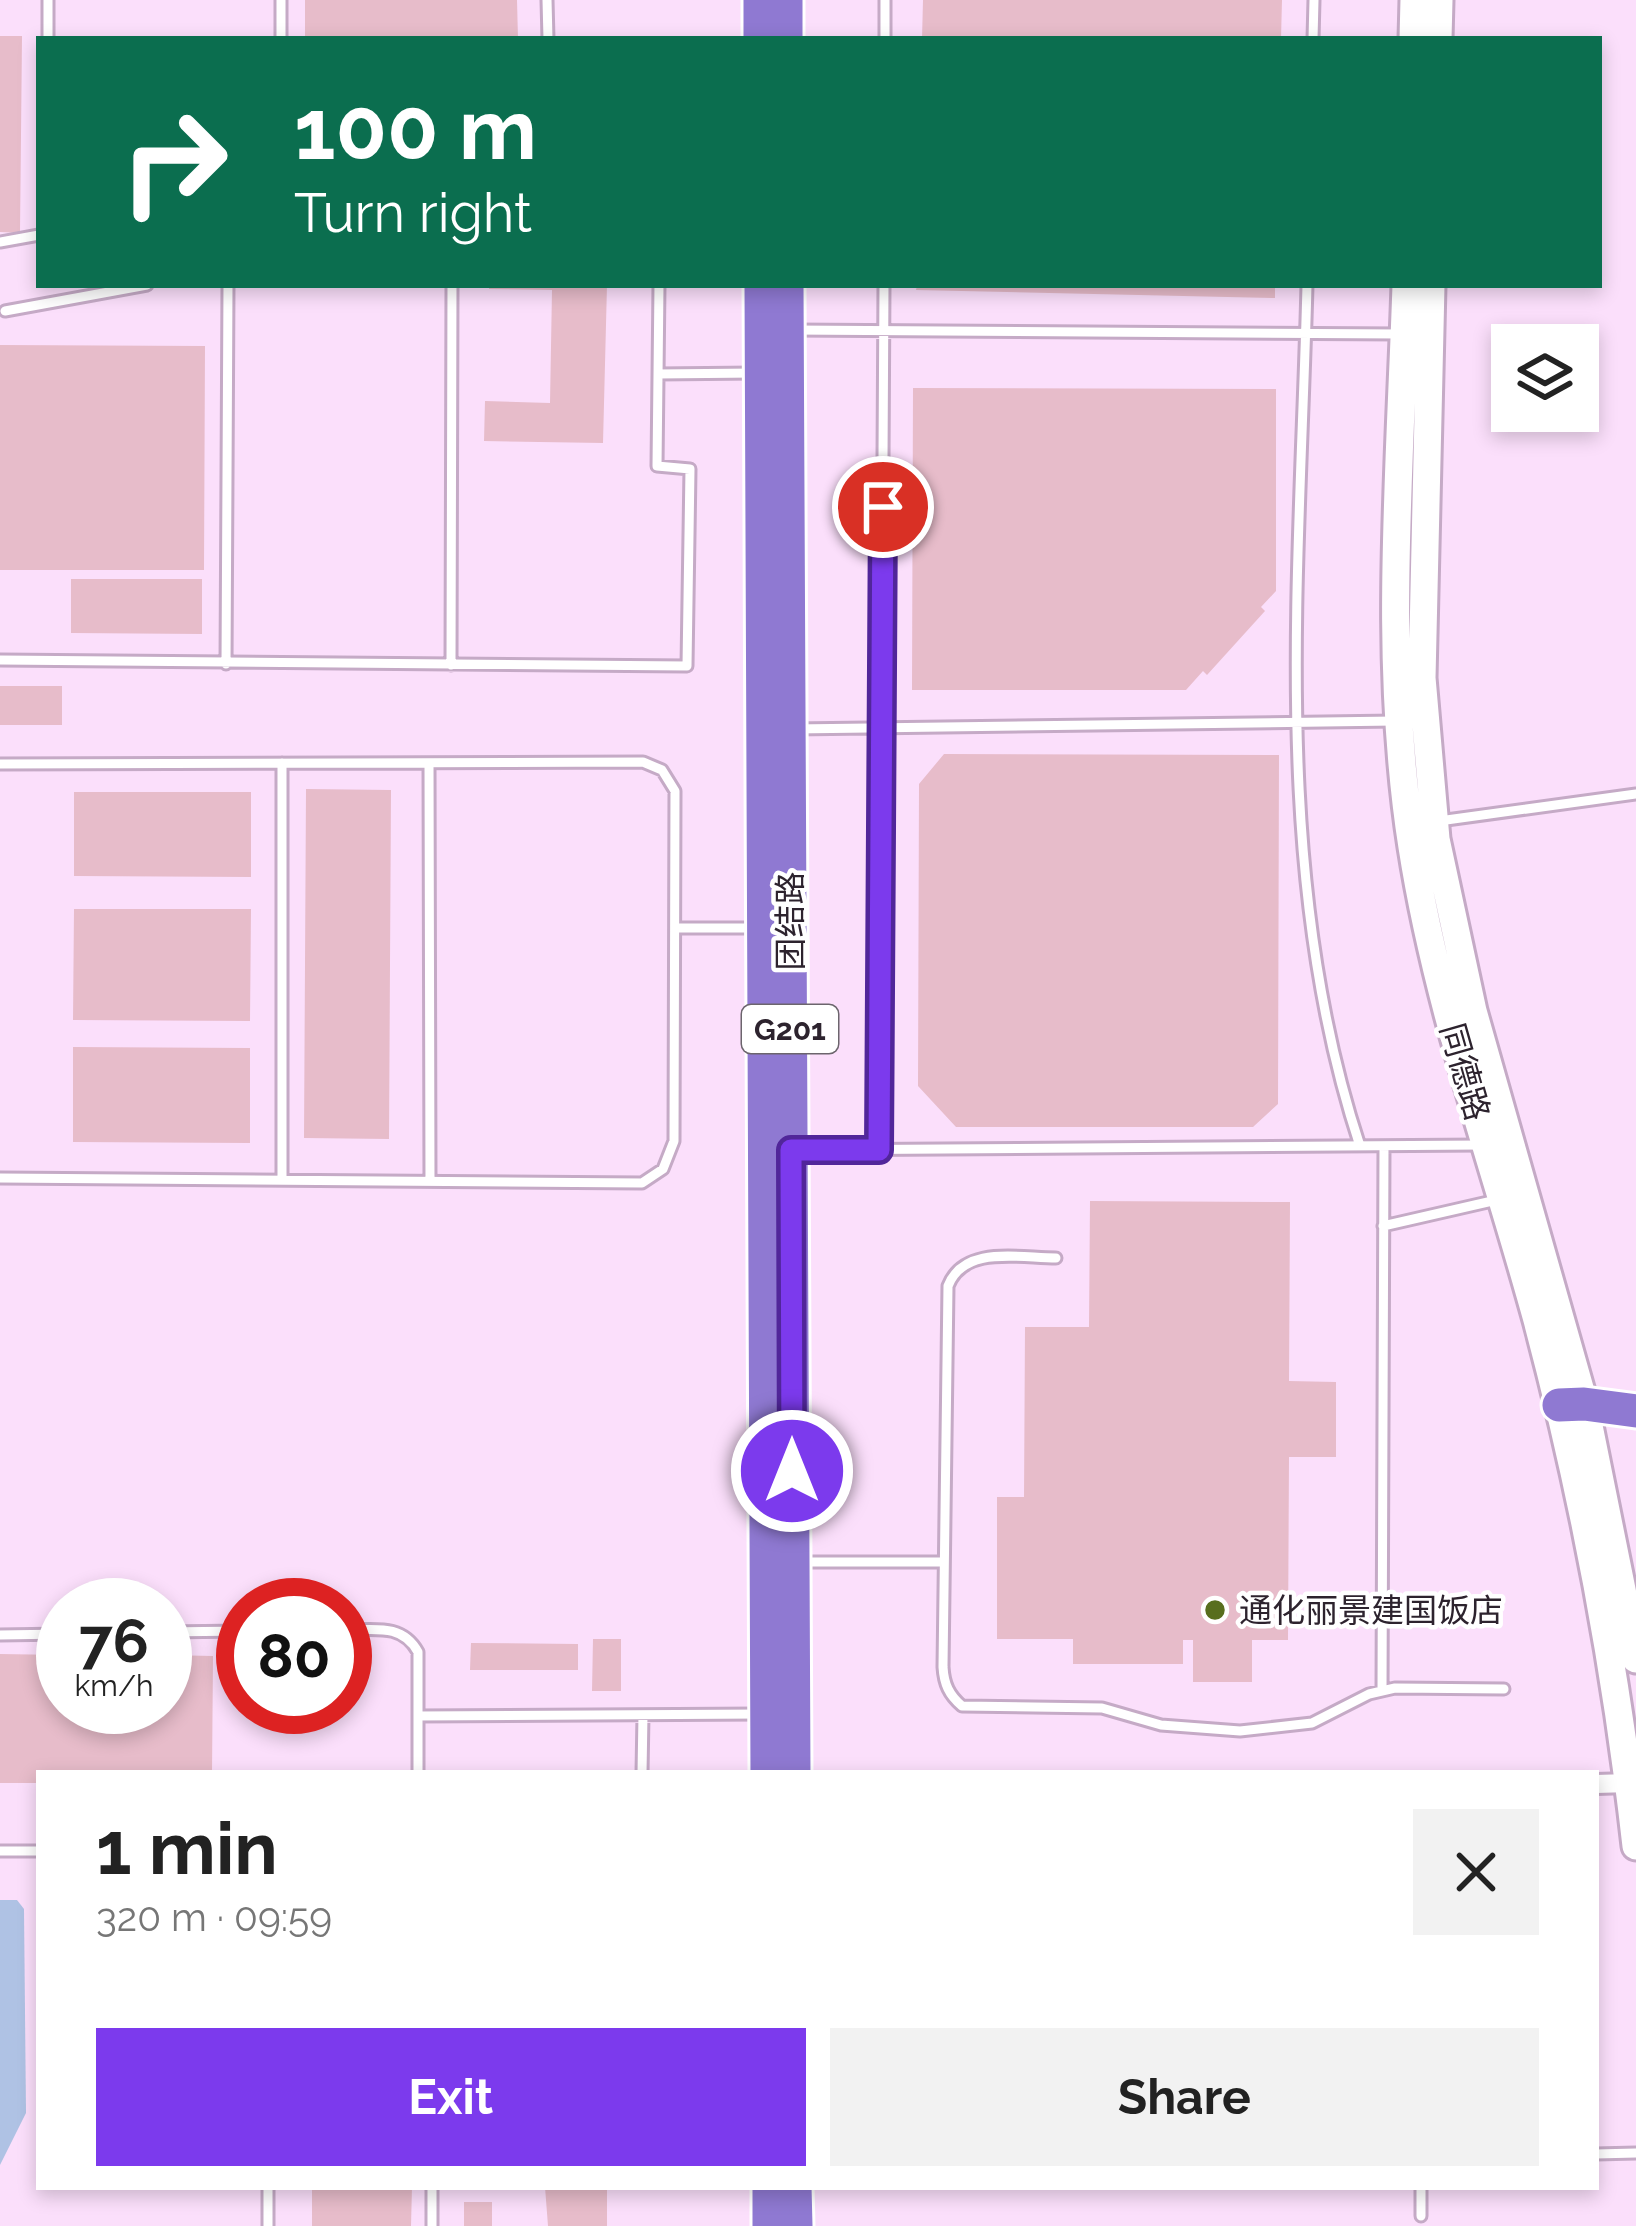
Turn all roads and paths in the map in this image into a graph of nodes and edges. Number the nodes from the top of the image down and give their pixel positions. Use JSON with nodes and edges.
{"nodes":[{"id":1,"x":48,"y":0,"type":"edge"},
{"id":2,"x":281,"y":0,"type":"edge"},
{"id":3,"x":548,"y":0,"type":"edge"},
{"id":4,"x":760,"y":0,"type":"edge"},
{"id":5,"x":786,"y":0,"type":"edge"},
{"id":6,"x":885,"y":0,"type":"edge"},
{"id":7,"x":1313,"y":0,"type":"edge"},
{"id":8,"x":1414,"y":0,"type":"edge"},
{"id":9,"x":1439,"y":0,"type":"edge"},
{"id":10,"x":48,"y":36,"type":"edge"},
{"id":11,"x":281,"y":36,"type":"edge"},
{"id":12,"x":548,"y":36,"type":"edge"},
{"id":13,"x":760,"y":36,"type":"edge"},
{"id":14,"x":786,"y":36,"type":"edge"},
{"id":15,"x":885,"y":36,"type":"edge"},
{"id":16,"x":1312,"y":36,"type":"edge"},
{"id":17,"x":1413,"y":36,"type":"edge"},
{"id":18,"x":1438,"y":36,"type":"edge"},
{"id":19,"x":36,"y":236,"type":"edge"},
{"id":20,"x":0,"y":242,"type":"edge"},
{"id":21,"x":131,"y":288,"type":"edge"},
{"id":22,"x":228,"y":288,"type":"edge"},
{"id":23,"x":452,"y":288,"type":"edge"},
{"id":24,"x":659,"y":288,"type":"edge"},
{"id":25,"x":760,"y":288,"type":"edge"},
{"id":26,"x":787,"y":288,"type":"edge"},
{"id":27,"x":884,"y":288,"type":"edge"},
{"id":28,"x":1307,"y":288,"type":"edge"},
{"id":29,"x":1406,"y":288,"type":"edge"},
{"id":30,"x":1431,"y":288,"type":"edge"},
{"id":31,"x":5,"y":311,"type":"dead end"},
{"id":32,"x":787,"y":330,"type":"junction"},
{"id":33,"x":884,"y":330,"type":"junction"},
{"id":34,"x":1306,"y":333,"type":"junction"},
{"id":35,"x":1404,"y":334,"type":"junction"},
{"id":36,"x":658,"y":374,"type":"junction"},
{"id":37,"x":761,"y":374,"type":"junction"},
{"id":38,"x":0,"y":660,"type":"edge"},
{"id":39,"x":226,"y":664,"type":"junction"},
{"id":40,"x":451,"y":665,"type":"junction"},
{"id":41,"x":1399,"y":722,"type":"junction"},
{"id":42,"x":1297,"y":723,"type":"junction"},
{"id":43,"x":882,"y":728,"type":"junction"},
{"id":44,"x":789,"y":729,"type":"junction"},
{"id":45,"x":282,"y":763,"type":"junction"},
{"id":46,"x":429,"y":763,"type":"junction"},
{"id":47,"x":0,"y":764,"type":"edge"},
{"id":48,"x":1636,"y":794,"type":"edge"},
{"id":49,"x":1434,"y":821,"type":"junction"},
{"id":50,"x":676,"y":928,"type":"junction"},
{"id":51,"x":764,"y":928,"type":"junction"},
{"id":52,"x":1486,"y":1145,"type":"junction"},
{"id":53,"x":1360,"y":1146,"type":"junction"},
{"id":54,"x":1384,"y":1146,"type":"junction"},
{"id":55,"x":791,"y":1150,"type":"junction"},
{"id":56,"x":879,"y":1150,"type":"junction"},
{"id":57,"x":0,"y":1178,"type":"edge"},
{"id":58,"x":282,"y":1180,"type":"junction"},
{"id":59,"x":430,"y":1181,"type":"junction"},
{"id":60,"x":1502,"y":1199,"type":"junction"},
{"id":61,"x":1383,"y":1226,"type":"junction"},
{"id":62,"x":1056,"y":1258,"type":"dead end"},
{"id":63,"x":1572,"y":1404,"type":"junction"},
{"id":64,"x":1636,"y":1411,"type":"edge"},
{"id":65,"x":793,"y":1562,"type":"junction"},
{"id":66,"x":944,"y":1562,"type":"junction"},
{"id":67,"x":372,"y":1630,"type":"edge"},
{"id":68,"x":36,"y":1634,"type":"edge"},
{"id":69,"x":0,"y":1635,"type":"edge"},
{"id":70,"x":1636,"y":1659,"type":"edge"},
{"id":71,"x":1504,"y":1689,"type":"dead end"},
{"id":72,"x":1382,"y":1690,"type":"junction"},
{"id":73,"x":643,"y":1714,"type":"junction"},
{"id":74,"x":767,"y":1714,"type":"junction"},
{"id":75,"x":418,"y":1716,"type":"junction"},
{"id":76,"x":418,"y":1770,"type":"edge"},
{"id":77,"x":642,"y":1770,"type":"edge"},
{"id":78,"x":767,"y":1770,"type":"edge"},
{"id":79,"x":794,"y":1770,"type":"edge"},
{"id":80,"x":1629,"y":1783,"type":"junction"},
{"id":81,"x":1599,"y":1784,"type":"edge"},
{"id":82,"x":1636,"y":1846,"type":"edge"},
{"id":83,"x":0,"y":1851,"type":"edge"},
{"id":84,"x":36,"y":1851,"type":"edge"},
{"id":85,"x":1636,"y":2153,"type":"edge"},
{"id":86,"x":1599,"y":2154,"type":"edge"},
{"id":87,"x":268,"y":2190,"type":"edge"},
{"id":88,"x":432,"y":2190,"type":"edge"},
{"id":89,"x":769,"y":2190,"type":"edge"},
{"id":90,"x":796,"y":2190,"type":"edge"},
{"id":91,"x":1421,"y":2190,"type":"edge"},
{"id":92,"x":1421,"y":2216,"type":"dead end"},
{"id":93,"x":268,"y":2226,"type":"edge"},
{"id":94,"x":432,"y":2226,"type":"edge"},
{"id":95,"x":770,"y":2226,"type":"edge"},
{"id":96,"x":796,"y":2226,"type":"edge"}],
"edges":[{"from":1,"to":10,"type":"lane"},
{"from":2,"to":11,"type":"lane"},
{"from":3,"to":12,"type":"lane"},
{"from":4,"to":13,"type":"highway"},
{"from":5,"to":14,"type":"highway"},
{"from":6,"to":15,"type":"lane"},
{"from":7,"to":16,"type":"lane"},
{"from":8,"to":17,"type":"main road"},
{"from":9,"to":18,"type":"main road"},
{"from":19,"to":20,"type":"lane"},
{"from":21,"to":31,"type":"lane"},
{"from":22,"to":39,"type":"lane"},
{"from":23,"to":40,"type":"lane"},
{"from":24,"to":36,"type":"lane"},
{"from":25,"to":37,"type":"highway","name":"团结路","number":"G201"},
{"from":26,"to":32,"type":"highway","name":"团结路","number":"G201"},
{"from":27,"to":33,"type":"lane"},
{"from":28,"to":34,"type":"lane"},
{"from":29,"to":35,"type":"main road","name":"同德路"},
{"from":30,"to":49,"type":"main road","name":"同德路"},
{"from":32,"to":33,"type":"lane"},
{"from":32,"to":44,"type":"highway","name":"团结路","number":"G201"},
{"from":33,"to":34,"type":"lane"},
{"from":33,"to":43,"type":"lane"},
{"from":34,"to":35,"type":"lane"},
{"from":34,"to":42,"type":"lane"},
{"from":35,"to":41,"type":"main road","name":"同德路"},
{"from":36,"to":37,"type":"lane"},
{"from":36,"to":40,"type":"lane"},
{"from":37,"to":51,"type":"highway","name":"团结路","number":"G201"},
{"from":38,"to":39,"type":"lane"},
{"from":39,"to":40,"type":"lane"},
{"from":41,"to":42,"type":"lane"},
{"from":41,"to":52,"type":"main road","name":"同德路"},
{"from":42,"to":43,"type":"lane"},
{"from":42,"to":53,"type":"lane"},
{"from":43,"to":44,"type":"lane"},
{"from":43,"to":56,"type":"lane"},
{"from":44,"to":55,"type":"highway","name":"团结路","number":"G201"},
{"from":45,"to":46,"type":"lane"},
{"from":45,"to":47,"type":"lane"},
{"from":45,"to":58,"type":"lane"},
{"from":46,"to":50,"type":"lane"},
{"from":46,"to":59,"type":"lane"},
{"from":48,"to":49,"type":"lane"},
{"from":49,"to":63,"type":"main road","name":"同德路"},
{"from":50,"to":51,"type":"lane"},
{"from":50,"to":59,"type":"lane"},
{"from":51,"to":74,"type":"highway","name":"团结路","number":"G201"},
{"from":52,"to":54,"type":"lane"},
{"from":52,"to":60,"type":"main road","name":"同德路"},
{"from":53,"to":54,"type":"lane"},
{"from":53,"to":56,"type":"lane"},
{"from":54,"to":61,"type":"lane"},
{"from":55,"to":56,"type":"lane"},
{"from":55,"to":65,"type":"highway","name":"团结路","number":"G201"},
{"from":57,"to":58,"type":"lane"},
{"from":58,"to":59,"type":"lane"},
{"from":60,"to":61,"type":"lane"},
{"from":60,"to":63,"type":"main road","name":"同德路"},
{"from":61,"to":72,"type":"lane"},
{"from":62,"to":66,"type":"lane"},
{"from":63,"to":64,"type":"highway"},
{"from":63,"to":70,"type":"main road","name":"同德路"},
{"from":63,"to":80,"type":"main road","name":"同德路"},
{"from":65,"to":66,"type":"lane"},
{"from":65,"to":79,"type":"highway","name":"团结路","number":"G201"},
{"from":66,"to":72,"type":"lane"},
{"from":67,"to":75,"type":"lane"},
{"from":68,"to":69,"type":"lane"},
{"from":71,"to":72,"type":"lane"},
{"from":73,"to":74,"type":"lane"},
{"from":73,"to":75,"type":"lane"},
{"from":73,"to":77,"type":"lane"},
{"from":74,"to":78,"type":"highway","name":"团结路","number":"G201"},
{"from":75,"to":76,"type":"lane"},
{"from":80,"to":81,"type":"street"},
{"from":80,"to":82,"type":"main road","name":"同德路"},
{"from":83,"to":84,"type":"lane"},
{"from":85,"to":86,"type":"lane"},
{"from":87,"to":93,"type":"lane"},
{"from":88,"to":94,"type":"lane"},
{"from":89,"to":95,"type":"highway"},
{"from":90,"to":96,"type":"highway"},
{"from":91,"to":92,"type":"lane"}]}
